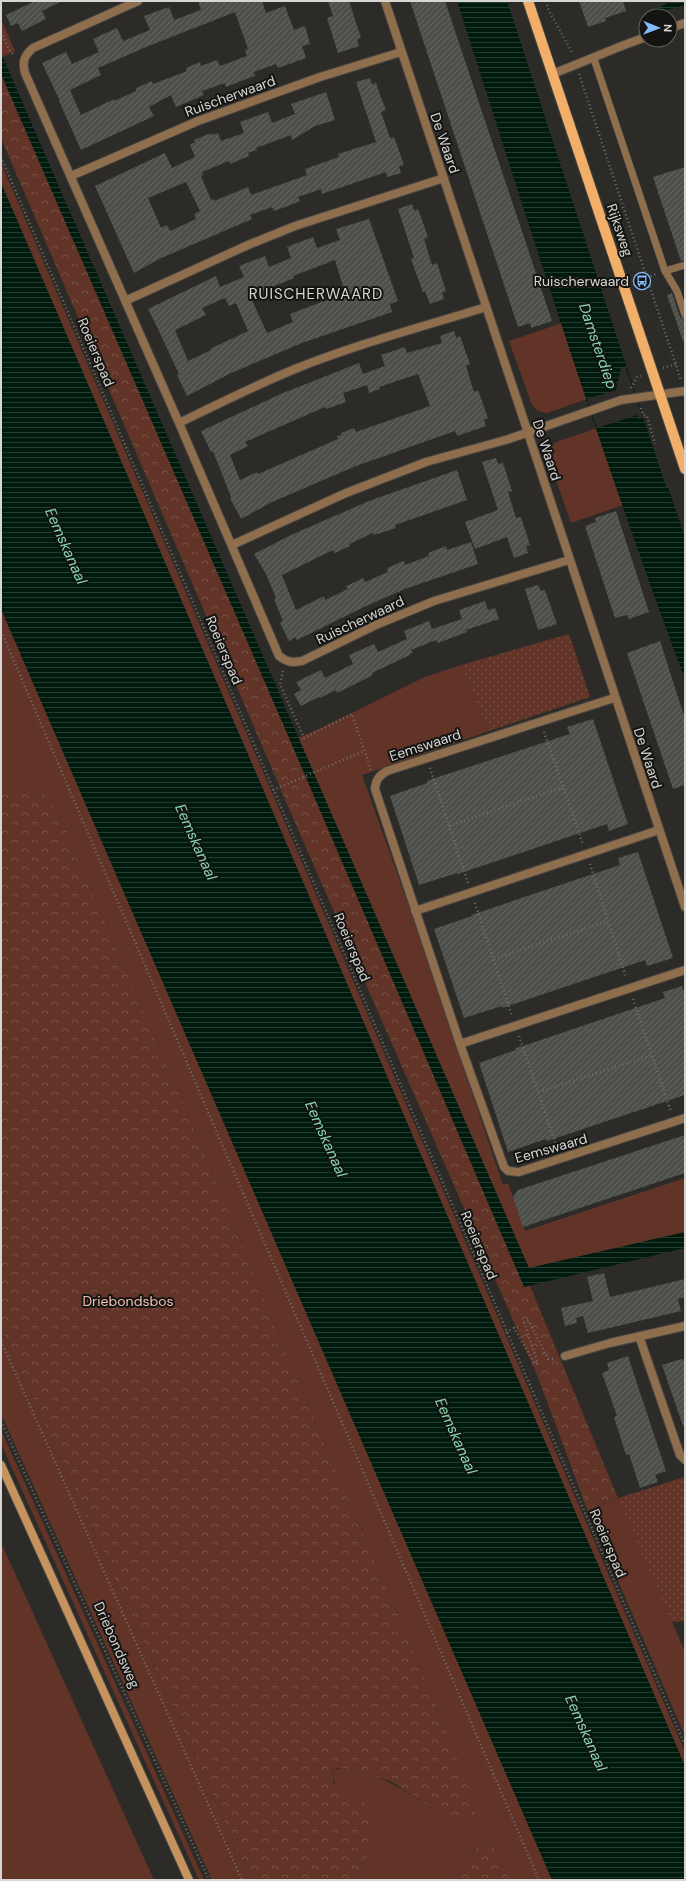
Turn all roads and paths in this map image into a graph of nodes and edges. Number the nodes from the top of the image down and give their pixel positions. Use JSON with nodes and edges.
{"nodes":[{"id":1,"x":138,"y":1,"type":"edge"},
{"id":2,"x":385,"y":1,"type":"edge"},
{"id":3,"x":528,"y":1,"type":"edge"},
{"id":4,"x":546,"y":1,"type":"edge"},
{"id":5,"x":1,"y":32,"type":"edge"},
{"id":6,"x":638,"y":40,"type":"edge"},
{"id":7,"x":402,"y":52,"type":"junction"},
{"id":8,"x":594,"y":59,"type":"junction"},
{"id":9,"x":22,"y":63,"type":"junction"},
{"id":10,"x":576,"y":65,"type":"junction"},
{"id":11,"x":552,"y":74,"type":"junction"},
{"id":12,"x":1,"y":157,"type":"edge"},
{"id":13,"x":71,"y":176,"type":"junction"},
{"id":14,"x":444,"y":178,"type":"junction"},
{"id":15,"x":685,"y":265,"type":"edge"},
{"id":16,"x":665,"y":271,"type":"junction"},
{"id":17,"x":125,"y":301,"type":"junction"},
{"id":18,"x":486,"y":307,"type":"junction"},
{"id":19,"x":685,"y":315,"type":"edge"},
{"id":20,"x":685,"y":391,"type":"edge"},
{"id":21,"x":661,"y":394,"type":"junction"},
{"id":22,"x":637,"y":398,"type":"junction"},
{"id":23,"x":179,"y":423,"type":"junction"},
{"id":24,"x":528,"y":432,"type":"junction"},
{"id":25,"x":655,"y":444,"type":"dead end"},
{"id":26,"x":685,"y":469,"type":"edge"},
{"id":27,"x":232,"y":545,"type":"junction"},
{"id":28,"x":569,"y":560,"type":"junction"},
{"id":29,"x":1,"y":631,"type":"edge"},
{"id":30,"x":286,"y":662,"type":"junction"},
{"id":31,"x":614,"y":698,"type":"junction"},
{"id":32,"x":540,"y":722,"type":"junction"},
{"id":33,"x":364,"y":751,"type":"junction"},
{"id":34,"x":426,"y":758,"type":"junction"},
{"id":35,"x":376,"y":781,"type":"junction"},
{"id":36,"x":564,"y":787,"type":"junction"},
{"id":37,"x":273,"y":790,"type":"junction"},
{"id":38,"x":448,"y":826,"type":"junction"},
{"id":39,"x":659,"y":830,"type":"junction"},
{"id":40,"x":586,"y":854,"type":"junction"},
{"id":41,"x":471,"y":892,"type":"junction"},
{"id":42,"x":685,"y":907,"type":"edge"},
{"id":43,"x":415,"y":911,"type":"junction"},
{"id":44,"x":608,"y":921,"type":"junction"},
{"id":45,"x":494,"y":959,"type":"junction"},
{"id":46,"x":685,"y":970,"type":"edge"},
{"id":47,"x":630,"y":988,"type":"junction"},
{"id":48,"x":516,"y":1026,"type":"junction"},
{"id":49,"x":460,"y":1044,"type":"junction"},
{"id":50,"x":652,"y":1055,"type":"junction"},
{"id":51,"x":539,"y":1092,"type":"junction"},
{"id":52,"x":685,"y":1118,"type":"edge"},
{"id":53,"x":674,"y":1122,"type":"junction"},
{"id":54,"x":561,"y":1160,"type":"junction"},
{"id":55,"x":685,"y":1326,"type":"edge"},
{"id":56,"x":506,"y":1332,"type":"junction"},
{"id":57,"x":639,"y":1336,"type":"junction"},
{"id":58,"x":1,"y":1341,"type":"edge"},
{"id":59,"x":565,"y":1356,"type":"joint"},
{"id":60,"x":1,"y":1421,"type":"edge"},
{"id":61,"x":685,"y":1460,"type":"edge"},
{"id":62,"x":1,"y":1465,"type":"edge"},
{"id":63,"x":685,"y":1745,"type":"edge"},
{"id":64,"x":189,"y":1880,"type":"edge"},
{"id":65,"x":209,"y":1880,"type":"edge"},
{"id":66,"x":242,"y":1880,"type":"edge"},
{"id":67,"x":540,"y":1880,"type":"edge"}],
"edges":[{"from":1,"to":9,"type":"street"},
{"from":2,"to":7,"type":"street","name":"De Waard"},
{"from":3,"to":11,"type":"main road","name":"Rijksweg"},
{"from":4,"to":10,"type":"path","name":"Rijksweg"},
{"from":5,"to":9,"type":"path"},
{"from":6,"to":8,"type":"street"},
{"from":7,"to":13,"type":"street","name":"Ruischerwaard"},
{"from":7,"to":14,"type":"street","name":"De Waard"},
{"from":8,"to":10,"type":"street"},
{"from":8,"to":16,"type":"lane"},
{"from":9,"to":13,"type":"street"},
{"from":10,"to":11,"type":"street"},
{"from":10,"to":20,"type":"path","name":"Rijksweg"},
{"from":11,"to":21,"type":"main road","name":"Rijksweg"},
{"from":12,"to":37,"type":"path","name":"Roeierspad"},
{"from":13,"to":17,"type":"street"},
{"from":14,"to":17,"type":"street"},
{"from":14,"to":18,"type":"street","name":"De Waard"},
{"from":15,"to":16,"type":"lane"},
{"from":16,"to":19,"type":"lane"},
{"from":17,"to":23,"type":"street"},
{"from":18,"to":23,"type":"street"},
{"from":18,"to":24,"type":"street","name":"De Waard"},
{"from":20,"to":21,"type":"street"},
{"from":21,"to":22,"type":"street"},
{"from":21,"to":26,"type":"main road","name":"Rijksweg"},
{"from":22,"to":24,"type":"street"},
{"from":22,"to":25,"type":"path"},
{"from":23,"to":27,"type":"street"},
{"from":24,"to":27,"type":"street"},
{"from":24,"to":28,"type":"street","name":"De Waard"},
{"from":27,"to":30,"type":"street"},
{"from":28,"to":30,"type":"street","name":"Ruischerwaard"},
{"from":28,"to":31,"type":"street","name":"De Waard"},
{"from":29,"to":67,"type":"path"},
{"from":30,"to":33,"type":"path"},
{"from":31,"to":32,"type":"street","name":"Eemswaard"},
{"from":31,"to":39,"type":"street","name":"De Waard"},
{"from":32,"to":34,"type":"street","name":"Eemswaard"},
{"from":32,"to":36,"type":"path"},
{"from":33,"to":35,"type":"path"},
{"from":33,"to":37,"type":"path"},
{"from":34,"to":35,"type":"street","name":"Eemswaard"},
{"from":34,"to":38,"type":"path"},
{"from":35,"to":43,"type":"street","name":"Eemswaard"},
{"from":36,"to":38,"type":"path"},
{"from":36,"to":40,"type":"path"},
{"from":37,"to":56,"type":"path","name":"Roeierspad"},
{"from":38,"to":41,"type":"path"},
{"from":39,"to":40,"type":"street"},
{"from":39,"to":42,"type":"street","name":"De Waard"},
{"from":40,"to":41,"type":"street"},
{"from":40,"to":44,"type":"path"},
{"from":41,"to":43,"type":"street"},
{"from":41,"to":45,"type":"path"},
{"from":43,"to":49,"type":"street","name":"Eemswaard"},
{"from":44,"to":45,"type":"path"},
{"from":44,"to":47,"type":"path"},
{"from":45,"to":48,"type":"path"},
{"from":46,"to":47,"type":"street"},
{"from":47,"to":48,"type":"street"},
{"from":47,"to":50,"type":"path"},
{"from":48,"to":49,"type":"street"},
{"from":48,"to":51,"type":"path"},
{"from":49,"to":54,"type":"street","name":"Eemswaard"},
{"from":50,"to":51,"type":"path"},
{"from":50,"to":53,"type":"path"},
{"from":51,"to":54,"type":"path"},
{"from":52,"to":53,"type":"street","name":"Eemswaard"},
{"from":53,"to":54,"type":"street","name":"Eemswaard"},
{"from":55,"to":57,"type":"street"},
{"from":56,"to":59,"type":"path"},
{"from":56,"to":63,"type":"path","name":"Roeierspad"},
{"from":57,"to":59,"type":"street"},
{"from":57,"to":61,"type":"street"},
{"from":58,"to":66,"type":"path"},
{"from":60,"to":65,"type":"path","name":"Driebondsweg"},
{"from":62,"to":64,"type":"street"}]}
